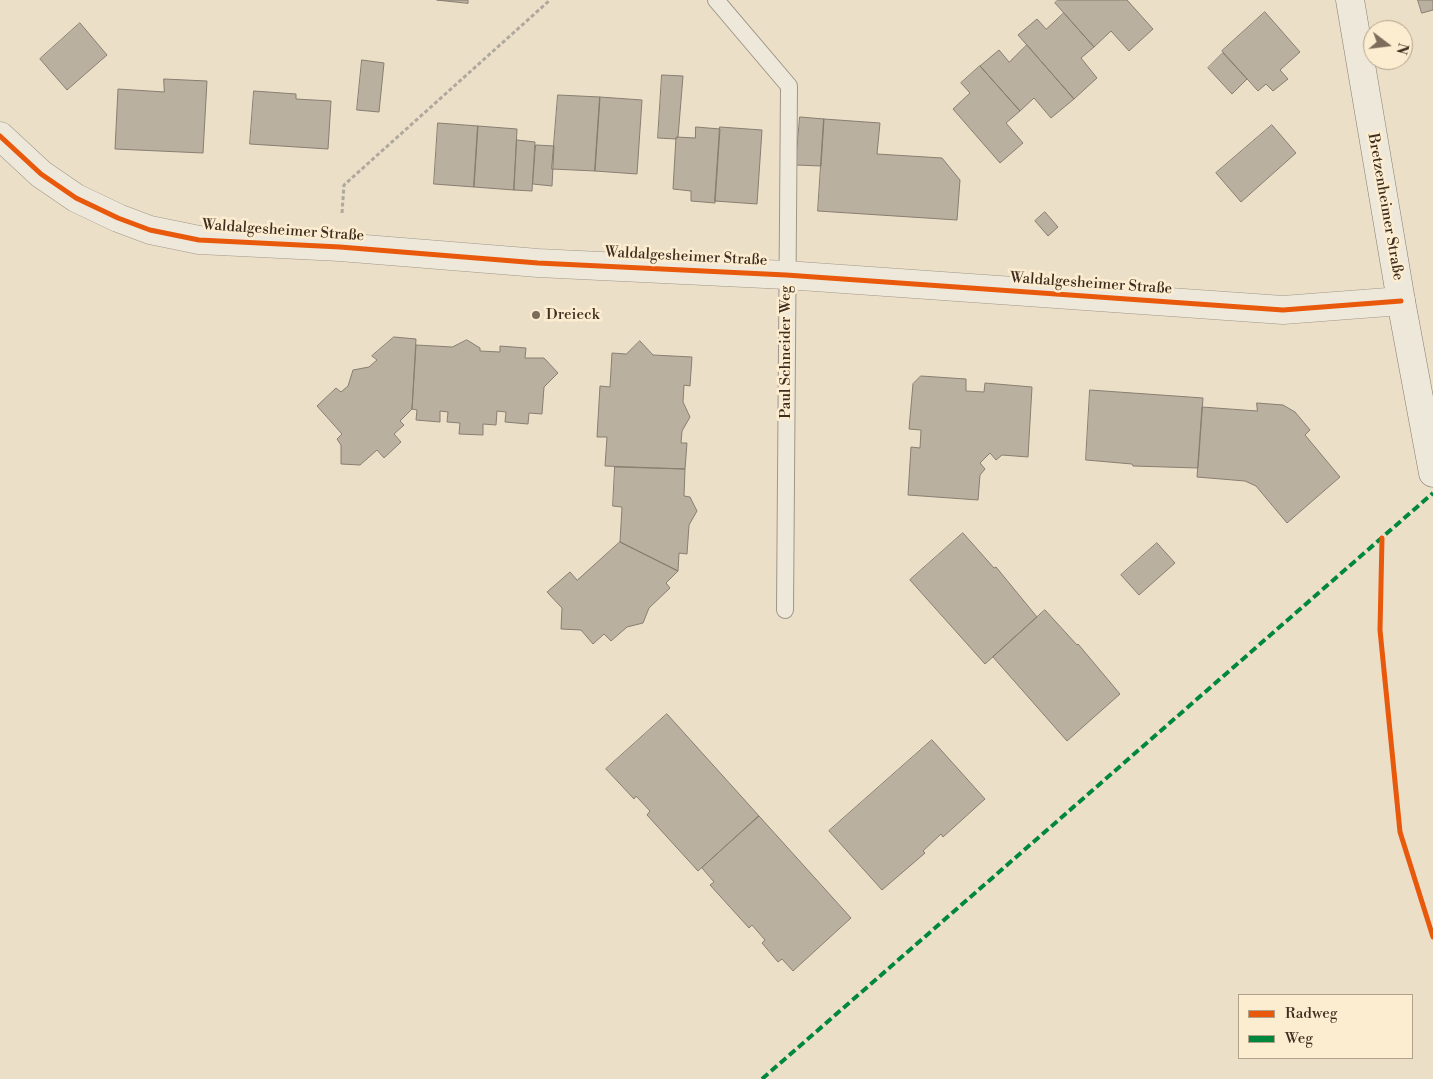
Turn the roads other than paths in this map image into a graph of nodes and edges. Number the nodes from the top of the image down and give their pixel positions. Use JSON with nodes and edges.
{"nodes":[{"id":1,"x":716,"y":0,"type":"edge"},
{"id":2,"x":1350,"y":0,"type":"edge"},
{"id":3,"x":0,"y":136,"type":"edge"},
{"id":4,"x":786,"y":275,"type":"junction"},
{"id":5,"x":1401,"y":301,"type":"junction"},
{"id":6,"x":1433,"y":473,"type":"edge"},
{"id":7,"x":785,"y":610,"type":"dead end"}],
"edges":[{"from":1,"to":4,"type":"lane","name":"Paul Schneider Weg"},
{"from":2,"to":5,"type":"street","name":"Bretzenheimer Straße"},
{"from":3,"to":4,"type":"street","name":"Waldalgesheimer Straße"},
{"from":4,"to":5,"type":"street","name":"Waldalgesheimer Straße"},
{"from":4,"to":7,"type":"lane","name":"Paul Schneider Weg"},
{"from":5,"to":6,"type":"street","name":"Bretzenheimer Straße"}]}
